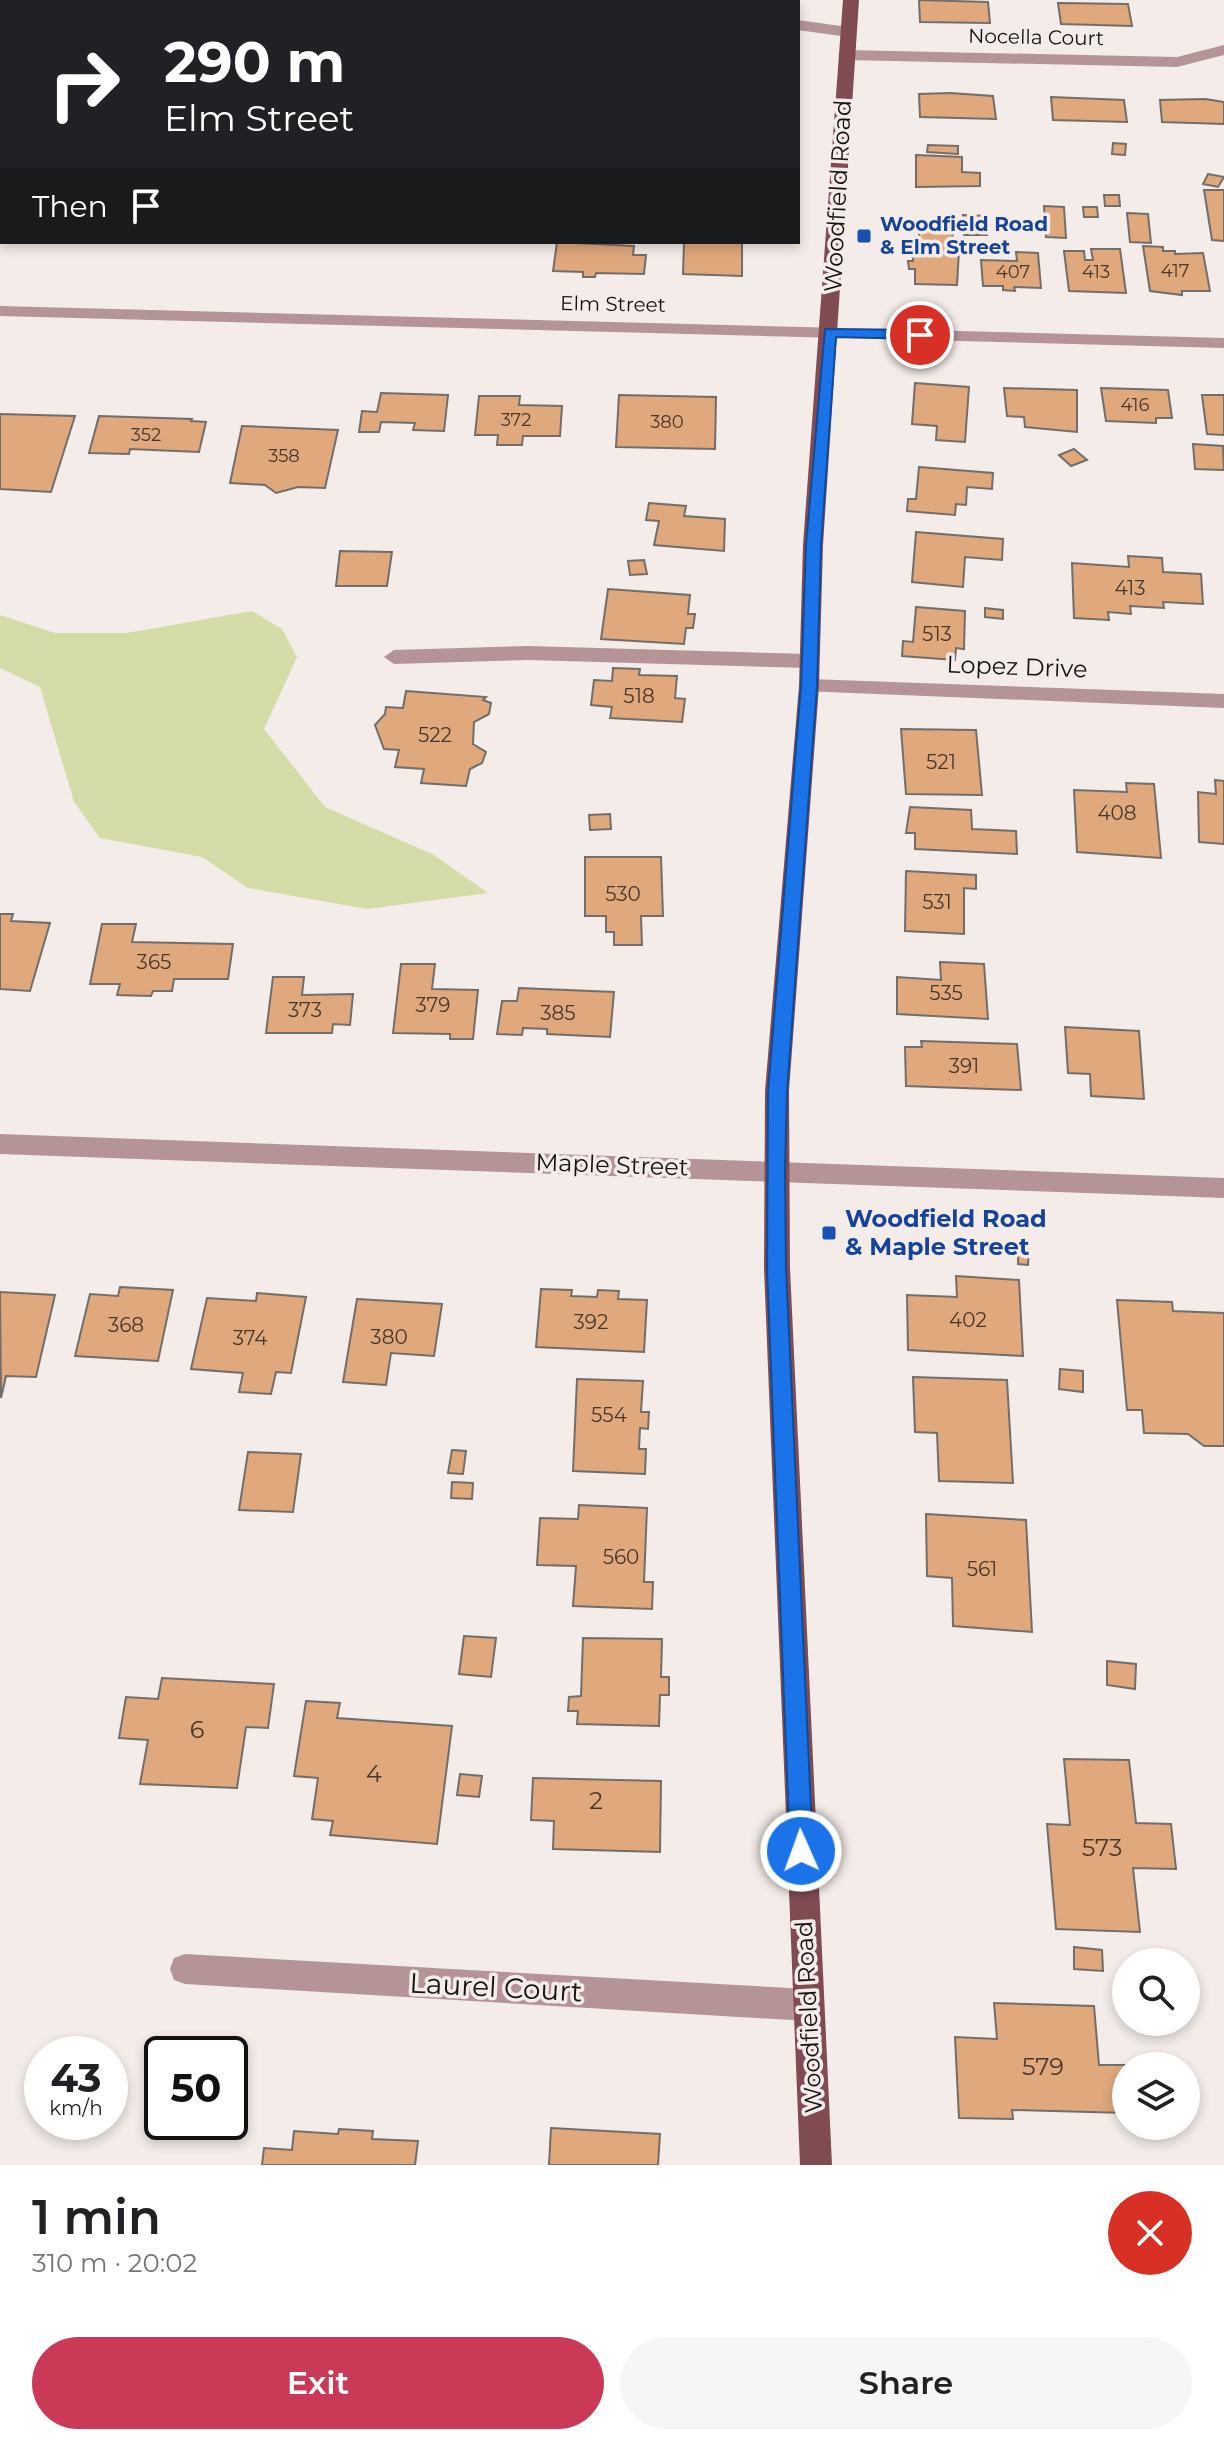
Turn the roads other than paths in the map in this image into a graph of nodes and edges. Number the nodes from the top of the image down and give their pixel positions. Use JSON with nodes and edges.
{"nodes":[{"id":1,"x":851,"y":0,"type":"edge"},
{"id":2,"x":800,"y":26,"type":"edge"},
{"id":3,"x":847,"y":44,"type":"junction"},
{"id":4,"x":1224,"y":50,"type":"edge"},
{"id":5,"x":0,"y":311,"type":"edge"},
{"id":6,"x":830,"y":332,"type":"junction"},
{"id":7,"x":1224,"y":343,"type":"edge"},
{"id":8,"x":394,"y":657,"type":"dead end"},
{"id":9,"x":809,"y":673,"type":"junction"},
{"id":10,"x":1224,"y":701,"type":"edge"},
{"id":11,"x":0,"y":1144,"type":"edge"},
{"id":12,"x":776,"y":1171,"type":"junction"},
{"id":13,"x":1224,"y":1188,"type":"edge"},
{"id":14,"x":185,"y":1969,"type":"dead end"},
{"id":15,"x":808,"y":2005,"type":"junction"},
{"id":16,"x":816,"y":2165,"type":"edge"}],
"edges":[{"from":1,"to":3,"type":"main road","name":"Woodfield Road"},
{"from":2,"to":3,"type":"street","name":"Nocella Court"},
{"from":3,"to":4,"type":"street","name":"Nocella Court"},
{"from":3,"to":6,"type":"main road","name":"Woodfield Road"},
{"from":5,"to":6,"type":"street","name":"Elm Street"},
{"from":6,"to":7,"type":"street","name":"Elm Street"},
{"from":6,"to":9,"type":"main road","name":"Woodfield Road"},
{"from":8,"to":9,"type":"street","name":"Lopez Drive"},
{"from":9,"to":10,"type":"street","name":"Lopez Drive"},
{"from":9,"to":12,"type":"main road","name":"Woodfield Road"},
{"from":11,"to":12,"type":"street","name":"Maple Street"},
{"from":12,"to":13,"type":"street","name":"Maple Street"},
{"from":12,"to":15,"type":"main road","name":"Woodfield Road"},
{"from":14,"to":15,"type":"street","name":"Laurel Court"},
{"from":15,"to":16,"type":"main road","name":"Woodfield Road"}]}
